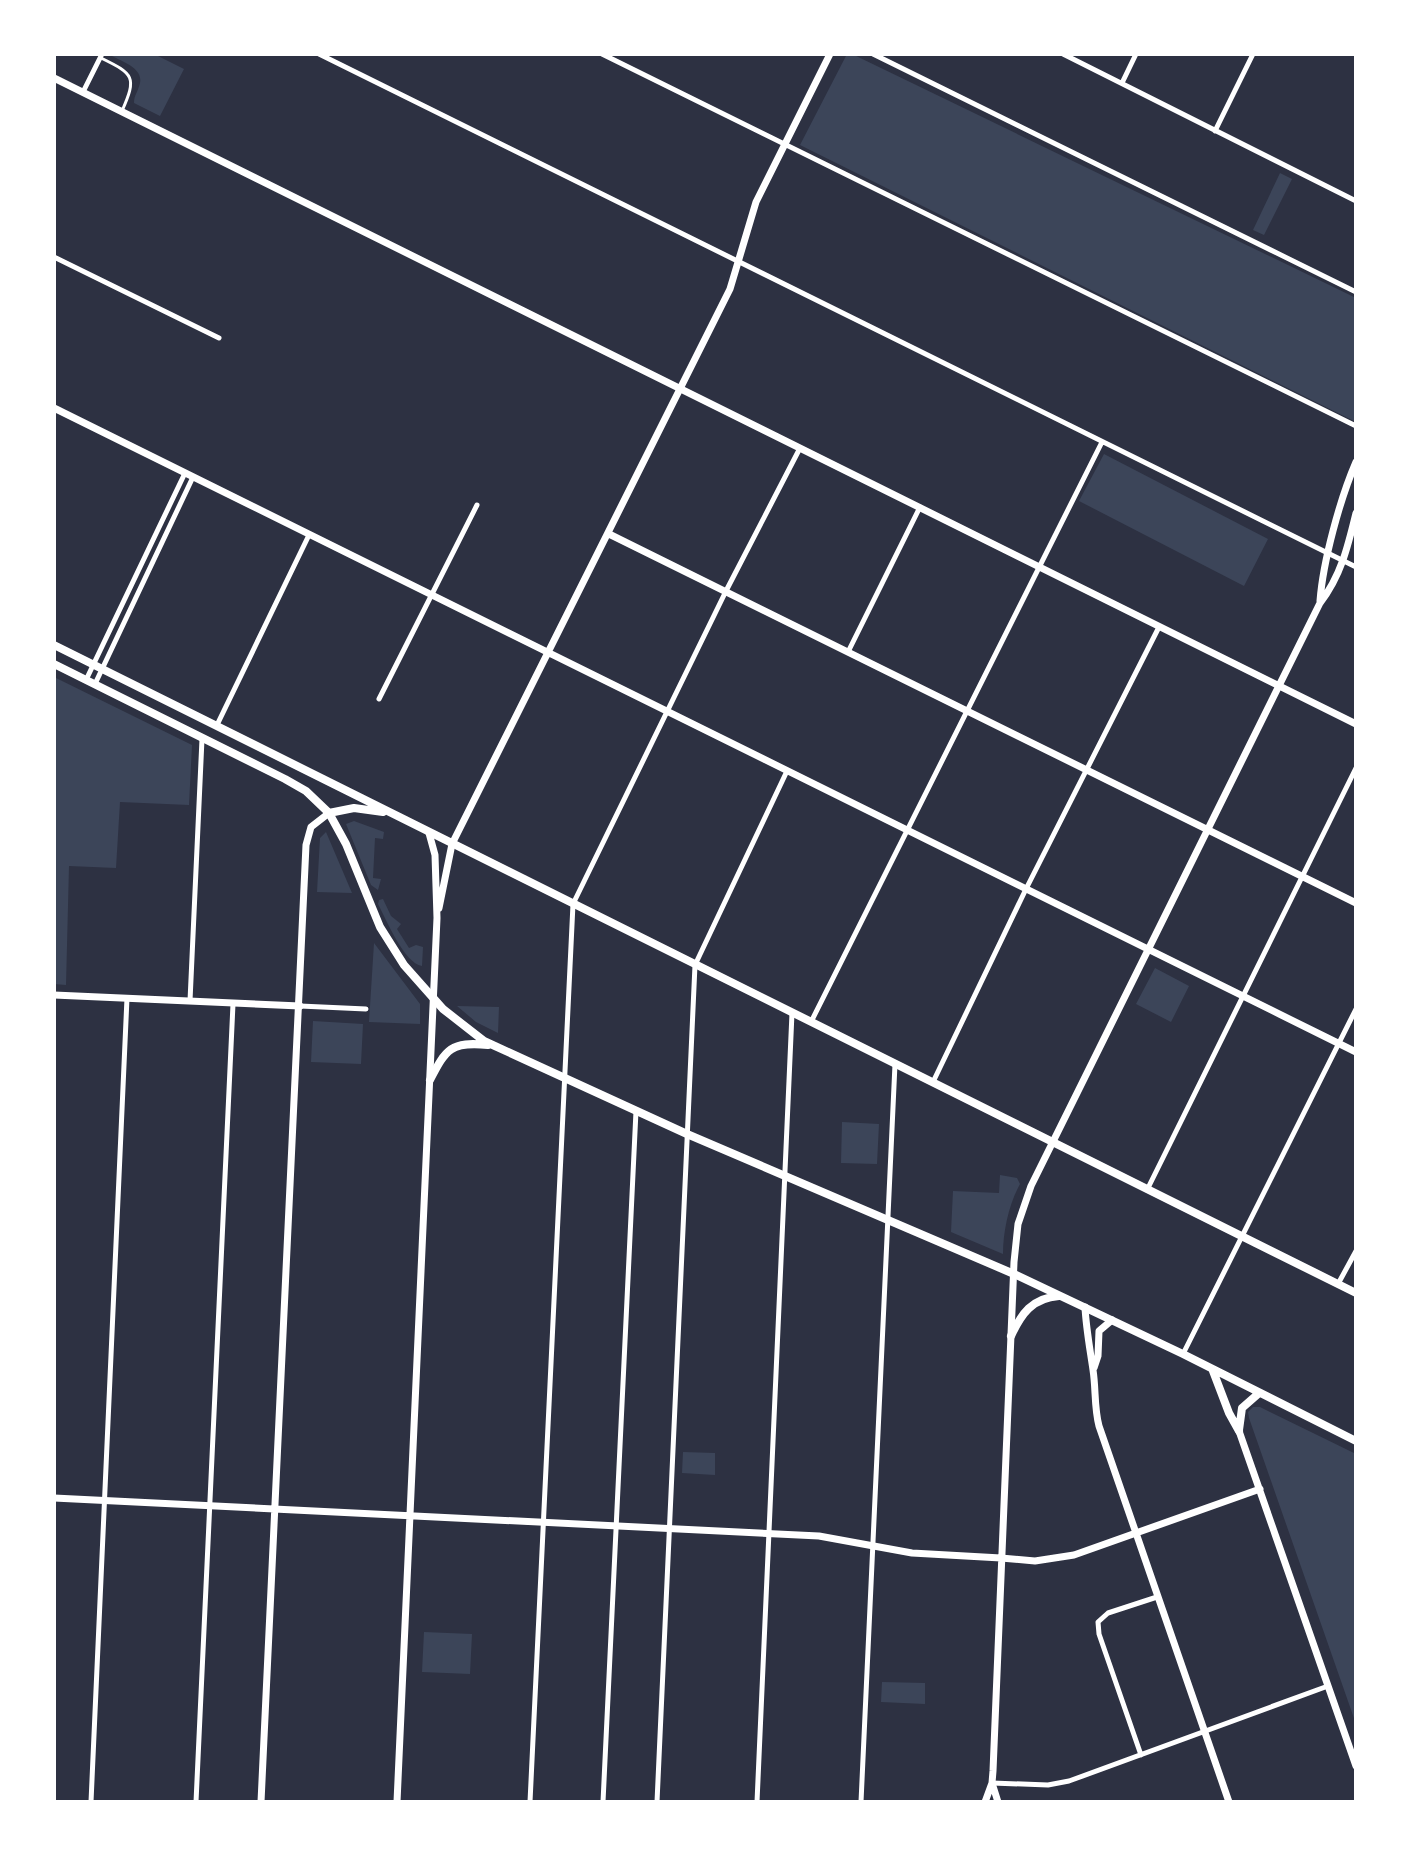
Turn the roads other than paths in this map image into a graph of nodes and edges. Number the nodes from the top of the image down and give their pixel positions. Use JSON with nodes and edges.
{"nodes":[{"id":1,"x":319,"y":54,"type":"edge"},
{"id":2,"x":602,"y":54,"type":"edge"},
{"id":3,"x":830,"y":54,"type":"edge"},
{"id":4,"x":873,"y":54,"type":"edge"},
{"id":5,"x":1063,"y":54,"type":"edge"},
{"id":6,"x":1136,"y":54,"type":"edge"},
{"id":7,"x":1253,"y":54,"type":"edge"},
{"id":8,"x":101,"y":56,"type":"edge"},
{"id":9,"x":54,"y":78,"type":"edge"},
{"id":10,"x":1122,"y":83,"type":"junction"},
{"id":11,"x":83,"y":92,"type":"junction"},
{"id":12,"x":122,"y":111,"type":"junction"},
{"id":13,"x":1215,"y":131,"type":"junction"},
{"id":14,"x":784,"y":145,"type":"junction"},
{"id":15,"x":1356,"y":201,"type":"edge"},
{"id":16,"x":54,"y":257,"type":"edge"},
{"id":17,"x":739,"y":260,"type":"junction"},
{"id":18,"x":1356,"y":292,"type":"edge"},
{"id":19,"x":219,"y":338,"type":"dead end"},
{"id":20,"x":682,"y":389,"type":"junction"},
{"id":21,"x":54,"y":408,"type":"edge"},
{"id":22,"x":1356,"y":426,"type":"edge"},
{"id":23,"x":1102,"y":442,"type":"junction"},
{"id":24,"x":801,"y":447,"type":"junction"},
{"id":25,"x":1356,"y":462,"type":"edge"},
{"id":26,"x":189,"y":475,"type":"junction"},
{"id":27,"x":477,"y":505,"type":"dead end"},
{"id":28,"x":920,"y":507,"type":"junction"},
{"id":29,"x":1356,"y":513,"type":"edge"},
{"id":30,"x":609,"y":534,"type":"junction"},
{"id":31,"x":309,"y":535,"type":"junction"},
{"id":32,"x":1329,"y":552,"type":"junction"},
{"id":33,"x":1344,"y":561,"type":"junction"},
{"id":34,"x":1039,"y":567,"type":"junction"},
{"id":35,"x":1356,"y":567,"type":"edge"},
{"id":36,"x":726,"y":591,"type":"junction"},
{"id":37,"x":430,"y":595,"type":"junction"},
{"id":38,"x":1320,"y":603,"type":"junction"},
{"id":39,"x":1159,"y":627,"type":"junction"},
{"id":40,"x":54,"y":645,"type":"edge"},
{"id":41,"x":848,"y":652,"type":"junction"},
{"id":42,"x":549,"y":653,"type":"junction"},
{"id":43,"x":54,"y":664,"type":"edge"},
{"id":44,"x":93,"y":665,"type":"junction"},
{"id":45,"x":102,"y":669,"type":"junction"},
{"id":46,"x":90,"y":682,"type":"junction"},
{"id":47,"x":1279,"y":687,"type":"junction"},
{"id":48,"x":379,"y":699,"type":"dead end"},
{"id":49,"x":968,"y":711,"type":"junction"},
{"id":50,"x":668,"y":712,"type":"junction"},
{"id":51,"x":1356,"y":724,"type":"edge"},
{"id":52,"x":217,"y":725,"type":"junction"},
{"id":53,"x":202,"y":738,"type":"junction"},
{"id":54,"x":1356,"y":768,"type":"edge"},
{"id":55,"x":1086,"y":770,"type":"junction"},
{"id":56,"x":787,"y":771,"type":"junction"},
{"id":57,"x":329,"y":813,"type":"junction"},
{"id":58,"x":388,"y":813,"type":"junction"},
{"id":59,"x":1207,"y":830,"type":"junction"},
{"id":60,"x":907,"y":831,"type":"junction"},
{"id":61,"x":429,"y":833,"type":"junction"},
{"id":62,"x":452,"y":844,"type":"junction"},
{"id":63,"x":1303,"y":877,"type":"junction"},
{"id":64,"x":1026,"y":889,"type":"junction"},
{"id":65,"x":1356,"y":903,"type":"edge"},
{"id":66,"x":573,"y":904,"type":"junction"},
{"id":67,"x":437,"y":918,"type":"junction"},
{"id":68,"x":1147,"y":949,"type":"junction"},
{"id":69,"x":695,"y":965,"type":"junction"},
{"id":70,"x":54,"y":995,"type":"edge"},
{"id":71,"x":1243,"y":996,"type":"junction"},
{"id":72,"x":127,"y":998,"type":"junction"},
{"id":73,"x":434,"y":1000,"type":"junction"},
{"id":74,"x":190,"y":1001,"type":"junction"},
{"id":75,"x":233,"y":1004,"type":"junction"},
{"id":76,"x":300,"y":1006,"type":"junction"},
{"id":77,"x":366,"y":1009,"type":"dead end"},
{"id":78,"x":1356,"y":1009,"type":"edge"},
{"id":79,"x":792,"y":1013,"type":"junction"},
{"id":80,"x":811,"y":1022,"type":"junction"},
{"id":81,"x":1339,"y":1043,"type":"junction"},
{"id":82,"x":492,"y":1046,"type":"junction"},
{"id":83,"x":1356,"y":1052,"type":"edge"},
{"id":84,"x":895,"y":1064,"type":"junction"},
{"id":85,"x":563,"y":1078,"type":"junction"},
{"id":86,"x":430,"y":1080,"type":"junction"},
{"id":87,"x":932,"y":1083,"type":"junction"},
{"id":88,"x":636,"y":1110,"type":"junction"},
{"id":89,"x":687,"y":1134,"type":"junction"},
{"id":90,"x":1051,"y":1143,"type":"junction"},
{"id":91,"x":785,"y":1175,"type":"junction"},
{"id":92,"x":1147,"y":1190,"type":"junction"},
{"id":93,"x":887,"y":1219,"type":"junction"},
{"id":94,"x":1242,"y":1238,"type":"junction"},
{"id":95,"x":1356,"y":1251,"type":"edge"},
{"id":96,"x":1014,"y":1274,"type":"junction"},
{"id":97,"x":1338,"y":1284,"type":"junction"},
{"id":98,"x":1356,"y":1293,"type":"edge"},
{"id":99,"x":1060,"y":1296,"type":"junction"},
{"id":100,"x":1085,"y":1307,"type":"junction"},
{"id":101,"x":1112,"y":1320,"type":"junction"},
{"id":102,"x":1011,"y":1336,"type":"junction"},
{"id":103,"x":1183,"y":1354,"type":"junction"},
{"id":104,"x":1094,"y":1370,"type":"junction"},
{"id":105,"x":1213,"y":1371,"type":"junction"},
{"id":106,"x":1258,"y":1394,"type":"junction"},
{"id":107,"x":1239,"y":1431,"type":"junction"},
{"id":108,"x":1356,"y":1441,"type":"edge"},
{"id":109,"x":1260,"y":1489,"type":"junction"},
{"id":110,"x":54,"y":1498,"type":"edge"},
{"id":111,"x":105,"y":1501,"type":"junction"},
{"id":112,"x":210,"y":1506,"type":"junction"},
{"id":113,"x":275,"y":1508,"type":"junction"},
{"id":114,"x":411,"y":1515,"type":"junction"},
{"id":115,"x":543,"y":1521,"type":"junction"},
{"id":116,"x":615,"y":1525,"type":"junction"},
{"id":117,"x":669,"y":1528,"type":"junction"},
{"id":118,"x":769,"y":1533,"type":"junction"},
{"id":119,"x":1135,"y":1534,"type":"junction"},
{"id":120,"x":872,"y":1547,"type":"junction"},
{"id":121,"x":1001,"y":1558,"type":"junction"},
{"id":122,"x":1157,"y":1597,"type":"junction"},
{"id":123,"x":1328,"y":1686,"type":"junction"},
{"id":124,"x":1204,"y":1731,"type":"junction"},
{"id":125,"x":1141,"y":1755,"type":"junction"},
{"id":126,"x":1356,"y":1766,"type":"edge"},
{"id":127,"x":992,"y":1783,"type":"junction"},
{"id":128,"x":91,"y":1802,"type":"edge"},
{"id":129,"x":196,"y":1802,"type":"edge"},
{"id":130,"x":261,"y":1802,"type":"edge"},
{"id":131,"x":397,"y":1802,"type":"edge"},
{"id":132,"x":530,"y":1802,"type":"edge"},
{"id":133,"x":603,"y":1802,"type":"edge"},
{"id":134,"x":657,"y":1802,"type":"edge"},
{"id":135,"x":757,"y":1802,"type":"edge"},
{"id":136,"x":861,"y":1802,"type":"edge"},
{"id":137,"x":985,"y":1802,"type":"edge"},
{"id":138,"x":998,"y":1802,"type":"edge"},
{"id":139,"x":1229,"y":1802,"type":"edge"}],
"edges":[{"from":1,"to":17,"type":"street"},
{"from":2,"to":14,"type":"street"},
{"from":3,"to":14,"type":"main road"},
{"from":4,"to":18,"type":"street"},
{"from":5,"to":10,"type":"street"},
{"from":6,"to":10,"type":"street"},
{"from":7,"to":13,"type":"street"},
{"from":8,"to":11,"type":"street"},
{"from":8,"to":12,"type":"lane"},
{"from":9,"to":11,"type":"main road"},
{"from":10,"to":13,"type":"street"},
{"from":11,"to":12,"type":"main road"},
{"from":12,"to":20,"type":"main road"},
{"from":13,"to":15,"type":"street"},
{"from":14,"to":17,"type":"main road"},
{"from":14,"to":22,"type":"street"},
{"from":16,"to":19,"type":"street"},
{"from":17,"to":20,"type":"main road"},
{"from":17,"to":23,"type":"street"},
{"from":20,"to":24,"type":"main road"},
{"from":20,"to":30,"type":"main road"},
{"from":21,"to":26,"type":"main road"},
{"from":23,"to":32,"type":"street"},
{"from":23,"to":34,"type":"street"},
{"from":24,"to":28,"type":"main road"},
{"from":24,"to":36,"type":"street"},
{"from":25,"to":32,"type":"main road"},
{"from":26,"to":31,"type":"main road"},
{"from":26,"to":44,"type":"street"},
{"from":26,"to":45,"type":"street"},
{"from":27,"to":37,"type":"street"},
{"from":28,"to":34,"type":"main road"},
{"from":28,"to":41,"type":"street"},
{"from":29,"to":33,"type":"main road"},
{"from":30,"to":36,"type":"main road"},
{"from":30,"to":42,"type":"main road"},
{"from":31,"to":37,"type":"main road"},
{"from":31,"to":52,"type":"street"},
{"from":32,"to":33,"type":"street"},
{"from":32,"to":38,"type":"main road"},
{"from":33,"to":35,"type":"street"},
{"from":33,"to":38,"type":"main road"},
{"from":34,"to":39,"type":"main road"},
{"from":34,"to":49,"type":"street"},
{"from":36,"to":41,"type":"main road"},
{"from":36,"to":50,"type":"street"},
{"from":37,"to":42,"type":"main road"},
{"from":37,"to":48,"type":"street"},
{"from":38,"to":47,"type":"main road"},
{"from":39,"to":47,"type":"main road"},
{"from":39,"to":55,"type":"street"},
{"from":40,"to":44,"type":"main road"},
{"from":41,"to":49,"type":"main road"},
{"from":42,"to":50,"type":"main road"},
{"from":42,"to":62,"type":"main road"},
{"from":43,"to":46,"type":"main road"},
{"from":44,"to":45,"type":"main road"},
{"from":44,"to":46,"type":"street"},
{"from":45,"to":46,"type":"street"},
{"from":45,"to":52,"type":"main road"},
{"from":46,"to":53,"type":"main road"},
{"from":47,"to":51,"type":"main road"},
{"from":47,"to":59,"type":"main road"},
{"from":49,"to":55,"type":"main road"},
{"from":49,"to":60,"type":"street"},
{"from":50,"to":56,"type":"main road"},
{"from":50,"to":66,"type":"street"},
{"from":52,"to":58,"type":"main road"},
{"from":53,"to":57,"type":"main road"},
{"from":53,"to":74,"type":"street"},
{"from":54,"to":63,"type":"street"},
{"from":55,"to":59,"type":"main road"},
{"from":55,"to":64,"type":"street"},
{"from":56,"to":60,"type":"main road"},
{"from":56,"to":69,"type":"street"},
{"from":57,"to":58,"type":"main road"},
{"from":57,"to":73,"type":"main road"},
{"from":57,"to":76,"type":"main road"},
{"from":58,"to":61,"type":"main road"},
{"from":59,"to":63,"type":"main road"},
{"from":59,"to":68,"type":"main road"},
{"from":60,"to":64,"type":"main road"},
{"from":60,"to":80,"type":"street"},
{"from":61,"to":62,"type":"main road"},
{"from":61,"to":67,"type":"main road"},
{"from":62,"to":66,"type":"main road"},
{"from":62,"to":67,"type":"main road"},
{"from":63,"to":65,"type":"main road"},
{"from":63,"to":71,"type":"street"},
{"from":64,"to":68,"type":"main road"},
{"from":64,"to":87,"type":"street"},
{"from":66,"to":69,"type":"main road"},
{"from":66,"to":85,"type":"street"},
{"from":67,"to":73,"type":"main road"},
{"from":68,"to":71,"type":"main road"},
{"from":68,"to":90,"type":"main road"},
{"from":69,"to":79,"type":"main road"},
{"from":69,"to":89,"type":"street"},
{"from":70,"to":72,"type":"main road"},
{"from":71,"to":81,"type":"main road"},
{"from":71,"to":92,"type":"street"},
{"from":72,"to":74,"type":"main road"},
{"from":72,"to":111,"type":"street"},
{"from":73,"to":82,"type":"main road"},
{"from":73,"to":86,"type":"main road"},
{"from":74,"to":75,"type":"main road"},
{"from":75,"to":76,"type":"main road"},
{"from":75,"to":112,"type":"street"},
{"from":76,"to":77,"type":"street"},
{"from":76,"to":113,"type":"main road"},
{"from":78,"to":81,"type":"street"},
{"from":79,"to":80,"type":"main road"},
{"from":79,"to":91,"type":"street"},
{"from":80,"to":84,"type":"main road"},
{"from":81,"to":83,"type":"main road"},
{"from":81,"to":94,"type":"street"},
{"from":82,"to":85,"type":"main road"},
{"from":82,"to":86,"type":"main road"},
{"from":84,"to":87,"type":"main road"},
{"from":84,"to":93,"type":"street"},
{"from":85,"to":88,"type":"main road"},
{"from":85,"to":115,"type":"street"},
{"from":86,"to":114,"type":"main road"},
{"from":87,"to":90,"type":"main road"},
{"from":88,"to":89,"type":"main road"},
{"from":88,"to":116,"type":"street"},
{"from":89,"to":91,"type":"main road"},
{"from":89,"to":117,"type":"street"},
{"from":90,"to":92,"type":"main road"},
{"from":90,"to":96,"type":"main road"},
{"from":91,"to":93,"type":"main road"},
{"from":91,"to":118,"type":"street"},
{"from":92,"to":94,"type":"main road"},
{"from":93,"to":96,"type":"main road"},
{"from":93,"to":120,"type":"street"},
{"from":94,"to":97,"type":"main road"},
{"from":94,"to":103,"type":"street"},
{"from":95,"to":97,"type":"street"},
{"from":96,"to":99,"type":"main road"},
{"from":96,"to":102,"type":"main road"},
{"from":97,"to":98,"type":"main road"},
{"from":99,"to":100,"type":"main road"},
{"from":99,"to":102,"type":"main road"},
{"from":100,"to":101,"type":"main road"},
{"from":100,"to":104,"type":"main road"},
{"from":101,"to":103,"type":"main road"},
{"from":101,"to":104,"type":"main road"},
{"from":102,"to":121,"type":"main road"},
{"from":103,"to":105,"type":"main road"},
{"from":104,"to":119,"type":"main road"},
{"from":105,"to":106,"type":"main road"},
{"from":105,"to":107,"type":"main road"},
{"from":106,"to":107,"type":"main road"},
{"from":106,"to":108,"type":"main road"},
{"from":107,"to":109,"type":"main road"},
{"from":109,"to":119,"type":"main road"},
{"from":109,"to":123,"type":"main road"},
{"from":110,"to":111,"type":"main road"},
{"from":111,"to":112,"type":"main road"},
{"from":111,"to":128,"type":"street"},
{"from":112,"to":113,"type":"main road"},
{"from":112,"to":129,"type":"street"},
{"from":113,"to":114,"type":"main road"},
{"from":113,"to":130,"type":"main road"},
{"from":114,"to":115,"type":"main road"},
{"from":114,"to":131,"type":"main road"},
{"from":115,"to":116,"type":"main road"},
{"from":115,"to":132,"type":"street"},
{"from":116,"to":117,"type":"main road"},
{"from":116,"to":133,"type":"street"},
{"from":117,"to":118,"type":"main road"},
{"from":117,"to":134,"type":"street"},
{"from":118,"to":120,"type":"main road"},
{"from":118,"to":135,"type":"street"},
{"from":119,"to":121,"type":"main road"},
{"from":119,"to":122,"type":"main road"},
{"from":120,"to":121,"type":"main road"},
{"from":120,"to":136,"type":"street"},
{"from":121,"to":127,"type":"main road"},
{"from":122,"to":124,"type":"main road"},
{"from":122,"to":125,"type":"street"},
{"from":123,"to":124,"type":"street"},
{"from":123,"to":126,"type":"main road"},
{"from":124,"to":125,"type":"street"},
{"from":124,"to":139,"type":"main road"},
{"from":125,"to":127,"type":"street"},
{"from":127,"to":137,"type":"main road"},
{"from":127,"to":138,"type":"main road"}]}
